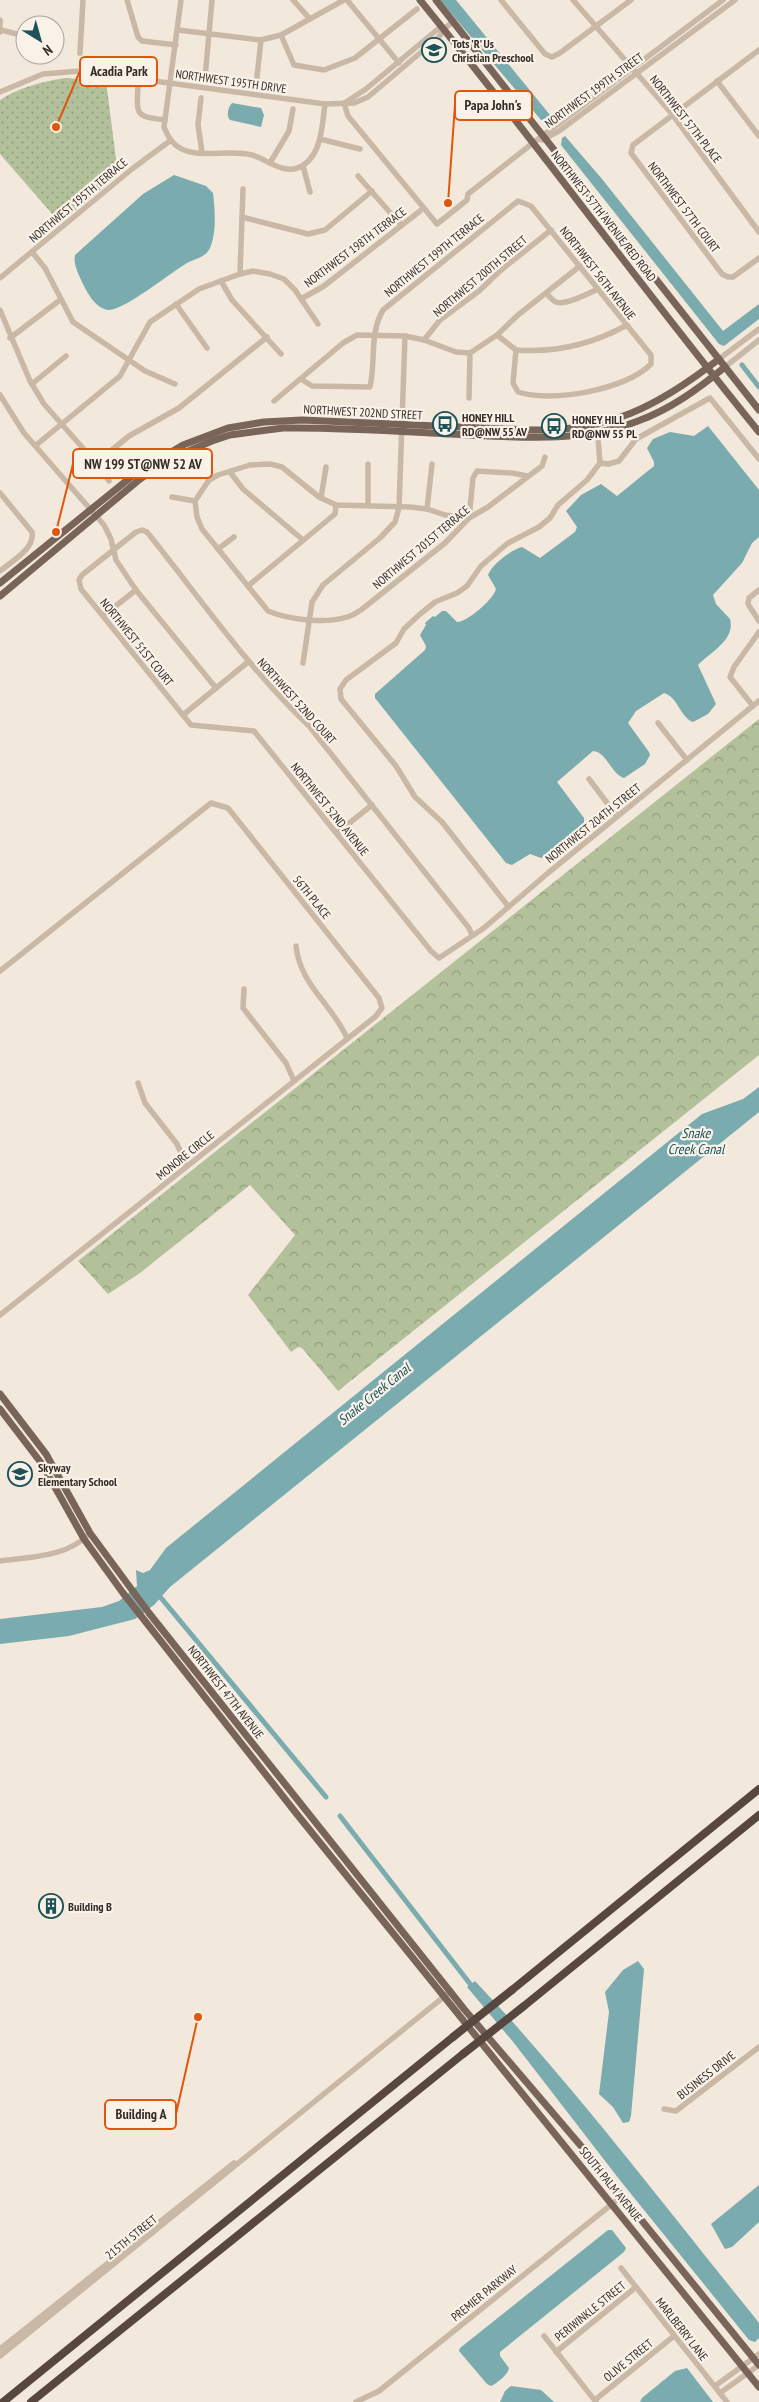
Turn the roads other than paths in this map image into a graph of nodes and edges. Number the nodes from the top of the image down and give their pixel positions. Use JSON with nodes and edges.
{"nodes":[{"id":1,"x":83,"y":0,"type":"edge"},
{"id":2,"x":128,"y":0,"type":"edge"},
{"id":3,"x":181,"y":0,"type":"edge"},
{"id":4,"x":212,"y":0,"type":"edge"},
{"id":5,"x":293,"y":0,"type":"edge"},
{"id":6,"x":345,"y":0,"type":"edge"},
{"id":7,"x":420,"y":0,"type":"edge"},
{"id":8,"x":436,"y":0,"type":"edge"},
{"id":9,"x":501,"y":0,"type":"edge"},
{"id":10,"x":573,"y":0,"type":"edge"},
{"id":11,"x":631,"y":0,"type":"edge"},
{"id":12,"x":723,"y":0,"type":"edge"},
{"id":13,"x":736,"y":0,"type":"edge"},
{"id":14,"x":417,"y":9,"type":"dead end"},
{"id":15,"x":0,"y":20,"type":"edge"},
{"id":16,"x":310,"y":20,"type":"junction"},
{"id":17,"x":454,"y":21,"type":"junction"},
{"id":18,"x":594,"y":26,"type":"junction"},
{"id":19,"x":444,"y":29,"type":"junction"},
{"id":20,"x":178,"y":30,"type":"junction"},
{"id":21,"x":1,"y":32,"type":"edge"},
{"id":22,"x":15,"y":34,"type":"edge"},
{"id":23,"x":208,"y":34,"type":"junction"},
{"id":24,"x":281,"y":35,"type":"junction"},
{"id":25,"x":261,"y":40,"type":"junction"},
{"id":26,"x":379,"y":40,"type":"junction"},
{"id":27,"x":176,"y":45,"type":"junction"},
{"id":28,"x":759,"y":50,"type":"edge"},
{"id":29,"x":80,"y":53,"type":"dead end"},
{"id":30,"x":400,"y":65,"type":"junction"},
{"id":31,"x":636,"y":71,"type":"junction"},
{"id":32,"x":205,"y":78,"type":"dead end"},
{"id":33,"x":717,"y":81,"type":"junction"},
{"id":34,"x":171,"y":83,"type":"junction"},
{"id":35,"x":256,"y":86,"type":"dead end"},
{"id":36,"x":138,"y":88,"type":"dead end"},
{"id":37,"x":0,"y":92,"type":"edge"},
{"id":38,"x":201,"y":98,"type":"dead end"},
{"id":39,"x":344,"y":103,"type":"junction"},
{"id":40,"x":324,"y":104,"type":"junction"},
{"id":41,"x":293,"y":108,"type":"dead end"},
{"id":42,"x":672,"y":114,"type":"junction"},
{"id":43,"x":165,"y":120,"type":"junction"},
{"id":44,"x":759,"y":136,"type":"edge"},
{"id":45,"x":544,"y":138,"type":"junction"},
{"id":46,"x":320,"y":139,"type":"junction"},
{"id":47,"x":171,"y":140,"type":"junction"},
{"id":48,"x":533,"y":143,"type":"junction"},
{"id":49,"x":360,"y":148,"type":"dead end"},
{"id":50,"x":202,"y":152,"type":"junction"},
{"id":51,"x":270,"y":163,"type":"junction"},
{"id":52,"x":303,"y":166,"type":"junction"},
{"id":53,"x":358,"y":176,"type":"dead end"},
{"id":54,"x":243,"y":188,"type":"dead end"},
{"id":55,"x":310,"y":192,"type":"dead end"},
{"id":56,"x":372,"y":192,"type":"junction"},
{"id":57,"x":522,"y":201,"type":"joint"},
{"id":58,"x":420,"y":210,"type":"dead end"},
{"id":59,"x":242,"y":218,"type":"junction"},
{"id":60,"x":401,"y":225,"type":"junction"},
{"id":61,"x":551,"y":230,"type":"junction"},
{"id":62,"x":759,"y":232,"type":"edge"},
{"id":63,"x":32,"y":252,"type":"junction"},
{"id":64,"x":759,"y":258,"type":"edge"},
{"id":65,"x":580,"y":266,"type":"junction"},
{"id":66,"x":240,"y":274,"type":"junction"},
{"id":67,"x":0,"y":278,"type":"edge"},
{"id":68,"x":221,"y":281,"type":"junction"},
{"id":69,"x":598,"y":289,"type":"junction"},
{"id":70,"x":547,"y":294,"type":"junction"},
{"id":71,"x":301,"y":299,"type":"junction"},
{"id":72,"x":60,"y":300,"type":"junction"},
{"id":73,"x":176,"y":304,"type":"junction"},
{"id":74,"x":0,"y":310,"type":"edge"},
{"id":75,"x":318,"y":324,"type":"dead end"},
{"id":76,"x":627,"y":325,"type":"junction"},
{"id":77,"x":759,"y":329,"type":"edge"},
{"id":78,"x":374,"y":335,"type":"junction"},
{"id":79,"x":497,"y":335,"type":"junction"},
{"id":80,"x":405,"y":336,"type":"junction"},
{"id":81,"x":10,"y":338,"type":"junction"},
{"id":82,"x":267,"y":338,"type":"junction"},
{"id":83,"x":424,"y":340,"type":"junction"},
{"id":84,"x":759,"y":340,"type":"edge"},
{"id":85,"x":207,"y":348,"type":"dead end"},
{"id":86,"x":516,"y":350,"type":"junction"},
{"id":87,"x":470,"y":353,"type":"junction"},
{"id":88,"x":281,"y":354,"type":"dead end"},
{"id":89,"x":66,"y":356,"type":"dead end"},
{"id":90,"x":129,"y":359,"type":"junction"},
{"id":91,"x":719,"y":359,"type":"junction"},
{"id":92,"x":725,"y":367,"type":"junction"},
{"id":93,"x":707,"y":368,"type":"junction"},
{"id":94,"x":713,"y":376,"type":"junction"},
{"id":95,"x":302,"y":379,"type":"junction"},
{"id":96,"x":32,"y":384,"type":"junction"},
{"id":97,"x":176,"y":384,"type":"dead end"},
{"id":98,"x":0,"y":395,"type":"edge"},
{"id":99,"x":469,"y":398,"type":"dead end"},
{"id":100,"x":274,"y":402,"type":"dead end"},
{"id":101,"x":759,"y":410,"type":"edge"},
{"id":102,"x":62,"y":424,"type":"junction"},
{"id":103,"x":402,"y":428,"type":"junction"},
{"id":104,"x":597,"y":428,"type":"junction"},
{"id":105,"x":759,"y":432,"type":"edge"},
{"id":106,"x":211,"y":437,"type":"junction"},
{"id":107,"x":36,"y":445,"type":"junction"},
{"id":108,"x":545,"y":457,"type":"dead end"},
{"id":109,"x":759,"y":459,"type":"edge"},
{"id":110,"x":96,"y":463,"type":"junction"},
{"id":111,"x":600,"y":463,"type":"junction"},
{"id":112,"x":368,"y":464,"type":"dead end"},
{"id":113,"x":432,"y":464,"type":"dead end"},
{"id":114,"x":326,"y":467,"type":"dead end"},
{"id":115,"x":230,"y":472,"type":"junction"},
{"id":116,"x":527,"y":476,"type":"junction"},
{"id":117,"x":109,"y":481,"type":"dead end"},
{"id":118,"x":1,"y":495,"type":"edge"},
{"id":119,"x":172,"y":496,"type":"dead end"},
{"id":120,"x":321,"y":498,"type":"junction"},
{"id":121,"x":195,"y":501,"type":"junction"},
{"id":122,"x":336,"y":505,"type":"junction"},
{"id":123,"x":368,"y":505,"type":"junction"},
{"id":124,"x":399,"y":508,"type":"junction"},
{"id":125,"x":90,"y":509,"type":"junction"},
{"id":126,"x":427,"y":509,"type":"junction"},
{"id":127,"x":96,"y":516,"type":"junction"},
{"id":128,"x":469,"y":518,"type":"junction"},
{"id":129,"x":234,"y":537,"type":"dead end"},
{"id":130,"x":303,"y":540,"type":"junction"},
{"id":131,"x":218,"y":549,"type":"junction"},
{"id":132,"x":113,"y":551,"type":"junction"},
{"id":133,"x":0,"y":571,"type":"edge"},
{"id":134,"x":0,"y":583,"type":"edge"},
{"id":135,"x":248,"y":586,"type":"junction"},
{"id":136,"x":136,"y":590,"type":"junction"},
{"id":137,"x":759,"y":590,"type":"edge"},
{"id":138,"x":0,"y":596,"type":"edge"},
{"id":139,"x":104,"y":616,"type":"junction"},
{"id":140,"x":308,"y":619,"type":"junction"},
{"id":141,"x":759,"y":621,"type":"edge"},
{"id":142,"x":759,"y":632,"type":"edge"},
{"id":143,"x":248,"y":662,"type":"junction"},
{"id":144,"x":302,"y":663,"type":"dead end"},
{"id":145,"x":216,"y":688,"type":"junction"},
{"id":146,"x":759,"y":702,"type":"edge"},
{"id":147,"x":752,"y":706,"type":"junction"},
{"id":148,"x":183,"y":715,"type":"junction"},
{"id":149,"x":658,"y":723,"type":"dead end"},
{"id":150,"x":687,"y":760,"type":"junction"},
{"id":151,"x":589,"y":779,"type":"dead end"},
{"id":152,"x":372,"y":805,"type":"junction"},
{"id":153,"x":617,"y":816,"type":"junction"},
{"id":154,"x":337,"y":833,"type":"junction"},
{"id":155,"x":508,"y":906,"type":"junction"},
{"id":156,"x":472,"y":935,"type":"junction"},
{"id":157,"x":296,"y":946,"type":"dead end"},
{"id":158,"x":439,"y":958,"type":"joint"},
{"id":159,"x":0,"y":971,"type":"edge"},
{"id":160,"x":244,"y":989,"type":"dead end"},
{"id":161,"x":382,"y":1008,"type":"joint"},
{"id":162,"x":347,"y":1038,"type":"junction"},
{"id":163,"x":294,"y":1081,"type":"junction"},
{"id":164,"x":138,"y":1082,"type":"dead end"},
{"id":165,"x":187,"y":1166,"type":"junction"},
{"id":166,"x":0,"y":1315,"type":"edge"},
{"id":167,"x":0,"y":1394,"type":"edge"},
{"id":168,"x":0,"y":1409,"type":"edge"},
{"id":169,"x":90,"y":1532,"type":"junction"},
{"id":170,"x":84,"y":1539,"type":"junction"},
{"id":171,"x":0,"y":1561,"type":"edge"},
{"id":172,"x":759,"y":1789,"type":"edge"},
{"id":173,"x":759,"y":1815,"type":"edge"},
{"id":174,"x":451,"y":1991,"type":"junction"},
{"id":175,"x":444,"y":1996,"type":"junction"},
{"id":176,"x":759,"y":2047,"type":"edge"},
{"id":177,"x":664,"y":2109,"type":"dead end"},
{"id":178,"x":275,"y":2134,"type":"junction"},
{"id":179,"x":622,"y":2196,"type":"junction"},
{"id":180,"x":612,"y":2203,"type":"junction"},
{"id":181,"x":621,"y":2268,"type":"dead end"},
{"id":182,"x":636,"y":2287,"type":"junction"},
{"id":183,"x":544,"y":2336,"type":"dead end"},
{"id":184,"x":674,"y":2336,"type":"junction"},
{"id":185,"x":0,"y":2349,"type":"edge"},
{"id":186,"x":556,"y":2352,"type":"junction"},
{"id":187,"x":0,"y":2356,"type":"edge"},
{"id":188,"x":758,"y":2362,"type":"edge"},
{"id":189,"x":742,"y":2366,"type":"junction"},
{"id":190,"x":748,"y":2373,"type":"junction"},
{"id":191,"x":715,"y":2386,"type":"junction"},
{"id":192,"x":759,"y":2387,"type":"edge"},
{"id":193,"x":720,"y":2393,"type":"junction"},
{"id":194,"x":596,"y":2401,"type":"edge"},
{"id":195,"x":3,"y":2402,"type":"edge"},
{"id":196,"x":31,"y":2402,"type":"edge"},
{"id":197,"x":356,"y":2402,"type":"edge"},
{"id":198,"x":727,"y":2402,"type":"edge"}],
"edges":[{"from":1,"to":29,"type":"street"},
{"from":2,"to":27,"type":"street"},
{"from":3,"to":20,"type":"street"},
{"from":4,"to":23,"type":"street"},
{"from":5,"to":16,"type":"street"},
{"from":6,"to":16,"type":"street"},
{"from":6,"to":26,"type":"street"},
{"from":7,"to":19,"type":"main road","name":"NORTHWEST 57TH AVENUE/RED ROAD"},
{"from":8,"to":17,"type":"main road","name":"NORTHWEST 57TH AVENUE/RED ROAD"},
{"from":9,"to":18,"type":"street"},
{"from":10,"to":18,"type":"street","name":"NORTHWEST 57TH PLACE"},
{"from":11,"to":18,"type":"street"},
{"from":12,"to":31,"type":"street","name":"NORTHWEST 199TH STREET"},
{"from":13,"to":31,"type":"street","name":"NORTHWEST 199TH STREET"},
{"from":14,"to":26,"type":"street"},
{"from":15,"to":21,"type":"street"},
{"from":16,"to":24,"type":"street"},
{"from":17,"to":19,"type":"street","name":"NORTHWEST 195TH DRIVE"},
{"from":17,"to":45,"type":"main road","name":"NORTHWEST 57TH AVENUE/RED ROAD"},
{"from":18,"to":31,"type":"street","name":"NORTHWEST 57TH PLACE"},
{"from":19,"to":30,"type":"street","name":"NORTHWEST 195TH DRIVE"},
{"from":19,"to":48,"type":"main road","name":"NORTHWEST 57TH AVENUE/RED ROAD"},
{"from":20,"to":23,"type":"street"},
{"from":20,"to":27,"type":"street"},
{"from":21,"to":22,"type":"street"},
{"from":23,"to":25,"type":"street"},
{"from":23,"to":32,"type":"street"},
{"from":24,"to":25,"type":"street"},
{"from":24,"to":26,"type":"street"},
{"from":25,"to":35,"type":"street"},
{"from":26,"to":30,"type":"street"},
{"from":27,"to":34,"type":"street"},
{"from":28,"to":33,"type":"street"},
{"from":30,"to":39,"type":"street","name":"NORTHWEST 195TH DRIVE"},
{"from":31,"to":42,"type":"street","name":"NORTHWEST 57TH PLACE"},
{"from":31,"to":45,"type":"street","name":"NORTHWEST 199TH STREET"},
{"from":33,"to":42,"type":"street"},
{"from":33,"to":44,"type":"street"},
{"from":34,"to":37,"type":"street","name":"NORTHWEST 195TH DRIVE"},
{"from":34,"to":40,"type":"street","name":"NORTHWEST 195TH DRIVE"},
{"from":34,"to":43,"type":"street"},
{"from":36,"to":43,"type":"street"},
{"from":38,"to":50,"type":"street"},
{"from":39,"to":40,"type":"street","name":"NORTHWEST 195TH DRIVE"},
{"from":39,"to":48,"type":"street","name":"NORTHWEST 199TH STREET"},
{"from":40,"to":46,"type":"street"},
{"from":41,"to":51,"type":"street"},
{"from":42,"to":62,"type":"street","name":"NORTHWEST 57TH PLACE"},
{"from":42,"to":64,"type":"street","name":"NORTHWEST 57TH COURT"},
{"from":43,"to":47,"type":"street"},
{"from":45,"to":48,"type":"street","name":"NORTHWEST 199TH STREET"},
{"from":45,"to":91,"type":"main road","name":"NORTHWEST 57TH AVENUE/RED ROAD"},
{"from":46,"to":49,"type":"street"},
{"from":46,"to":52,"type":"street"},
{"from":47,"to":50,"type":"street"},
{"from":47,"to":63,"type":"street","name":"NORTHWEST 195TH TERRACE"},
{"from":48,"to":93,"type":"main road","name":"NORTHWEST 57TH AVENUE/RED ROAD"},
{"from":50,"to":51,"type":"street"},
{"from":51,"to":52,"type":"street"},
{"from":52,"to":55,"type":"street"},
{"from":53,"to":56,"type":"street"},
{"from":54,"to":59,"type":"street"},
{"from":56,"to":59,"type":"street"},
{"from":56,"to":60,"type":"street"},
{"from":57,"to":61,"type":"street","name":"NORTHWEST 56TH AVENUE"},
{"from":57,"to":78,"type":"street","name":"NORTHWEST 199TH TERRACE"},
{"from":58,"to":60,"type":"street","name":"NORTHWEST 198TH TERRACE"},
{"from":59,"to":66,"type":"street"},
{"from":60,"to":71,"type":"street","name":"NORTHWEST 198TH TERRACE"},
{"from":61,"to":65,"type":"street","name":"NORTHWEST 56TH AVENUE"},
{"from":61,"to":83,"type":"street","name":"NORTHWEST 200TH STREET"},
{"from":63,"to":67,"type":"street","name":"NORTHWEST 195TH TERRACE"},
{"from":63,"to":72,"type":"street"},
{"from":65,"to":69,"type":"street","name":"NORTHWEST 56TH AVENUE"},
{"from":65,"to":70,"type":"street"},
{"from":66,"to":68,"type":"street"},
{"from":66,"to":71,"type":"street"},
{"from":68,"to":73,"type":"street"},
{"from":68,"to":82,"type":"street"},
{"from":69,"to":70,"type":"street"},
{"from":69,"to":76,"type":"street","name":"NORTHWEST 56TH AVENUE"},
{"from":70,"to":79,"type":"street"},
{"from":71,"to":75,"type":"street"},
{"from":72,"to":81,"type":"street"},
{"from":72,"to":90,"type":"street"},
{"from":73,"to":85,"type":"street"},
{"from":73,"to":90,"type":"street"},
{"from":74,"to":81,"type":"street"},
{"from":76,"to":86,"type":"street"},
{"from":76,"to":86,"type":"street","name":"NORTHWEST 56TH AVENUE"},
{"from":77,"to":91,"type":"street","name":"NORTHWEST 202ND STREET"},
{"from":78,"to":80,"type":"street"},
{"from":78,"to":95,"type":"street"},
{"from":78,"to":95,"type":"street","name":"NORTHWEST 199TH TERRACE"},
{"from":79,"to":86,"type":"street"},
{"from":79,"to":87,"type":"street"},
{"from":80,"to":83,"type":"street"},
{"from":80,"to":103,"type":"street"},
{"from":81,"to":96,"type":"street"},
{"from":82,"to":88,"type":"street"},
{"from":82,"to":110,"type":"street"},
{"from":83,"to":87,"type":"street"},
{"from":84,"to":92,"type":"street","name":"NORTHWEST 202ND STREET"},
{"from":87,"to":99,"type":"street"},
{"from":89,"to":96,"type":"street"},
{"from":90,"to":97,"type":"street"},
{"from":90,"to":102,"type":"street"},
{"from":91,"to":92,"type":"main road","name":"NORTHWEST 57TH AVENUE/RED ROAD"},
{"from":91,"to":93,"type":"main road","name":"NORTHWEST 202ND STREET"},
{"from":92,"to":94,"type":"main road","name":"NORTHWEST 202ND STREET"},
{"from":92,"to":101,"type":"main road","name":"NORTHWEST 57TH AVENUE/RED ROAD"},
{"from":93,"to":94,"type":"main road","name":"NORTHWEST 57TH AVENUE/RED ROAD"},
{"from":93,"to":104,"type":"main road","name":"NORTHWEST 202ND STREET"},
{"from":94,"to":104,"type":"main road","name":"NORTHWEST 202ND STREET"},
{"from":94,"to":105,"type":"main road","name":"NORTHWEST 57TH AVENUE/RED ROAD"},
{"from":95,"to":100,"type":"street"},
{"from":96,"to":102,"type":"street"},
{"from":98,"to":107,"type":"street"},
{"from":102,"to":107,"type":"street"},
{"from":102,"to":110,"type":"street"},
{"from":103,"to":104,"type":"main road","name":"NORTHWEST 202ND STREET"},
{"from":103,"to":106,"type":"main road","name":"NORTHWEST 202ND STREET"},
{"from":103,"to":124,"type":"street"},
{"from":104,"to":111,"type":"street"},
{"from":106,"to":125,"type":"main road"},
{"from":106,"to":127,"type":"main road"},
{"from":107,"to":125,"type":"street"},
{"from":108,"to":116,"type":"street","name":"NORTHWEST 201ST TERRACE"},
{"from":109,"to":111,"type":"street"},
{"from":110,"to":117,"type":"street"},
{"from":111,"to":155,"type":"street"},
{"from":112,"to":123,"type":"street"},
{"from":113,"to":126,"type":"street"},
{"from":114,"to":120,"type":"street"},
{"from":115,"to":120,"type":"street"},
{"from":115,"to":121,"type":"street"},
{"from":115,"to":130,"type":"street"},
{"from":116,"to":128,"type":"street","name":"NORTHWEST 201ST TERRACE"},
{"from":116,"to":128,"type":"street"},
{"from":118,"to":133,"type":"street"},
{"from":119,"to":121,"type":"street"},
{"from":120,"to":122,"type":"street"},
{"from":121,"to":131,"type":"street","name":"NORTHWEST 201ST TERRACE"},
{"from":122,"to":123,"type":"street"},
{"from":122,"to":130,"type":"street"},
{"from":123,"to":124,"type":"street"},
{"from":124,"to":126,"type":"street"},
{"from":124,"to":140,"type":"street"},
{"from":125,"to":127,"type":"street"},
{"from":125,"to":134,"type":"main road"},
{"from":126,"to":128,"type":"street"},
{"from":127,"to":132,"type":"street"},
{"from":127,"to":138,"type":"main road"},
{"from":128,"to":140,"type":"street","name":"NORTHWEST 201ST TERRACE"},
{"from":129,"to":131,"type":"street"},
{"from":130,"to":135,"type":"street"},
{"from":131,"to":135,"type":"street","name":"NORTHWEST 201ST TERRACE"},
{"from":132,"to":136,"type":"street"},
{"from":132,"to":139,"type":"street","name":"NORTHWEST 51ST COURT"},
{"from":132,"to":143,"type":"street","name":"NORTHWEST 52ND COURT"},
{"from":135,"to":140,"type":"street","name":"NORTHWEST 201ST TERRACE"},
{"from":136,"to":139,"type":"street"},
{"from":136,"to":145,"type":"street"},
{"from":137,"to":141,"type":"street"},
{"from":139,"to":148,"type":"street","name":"NORTHWEST 51ST COURT"},
{"from":140,"to":144,"type":"street"},
{"from":142,"to":147,"type":"street"},
{"from":143,"to":145,"type":"street"},
{"from":143,"to":152,"type":"street","name":"NORTHWEST 52ND COURT"},
{"from":145,"to":148,"type":"street"},
{"from":146,"to":147,"type":"street","name":"NORTHWEST 204TH STREET"},
{"from":147,"to":150,"type":"street","name":"NORTHWEST 204TH STREET"},
{"from":148,"to":154,"type":"street","name":"NORTHWEST 52ND AVENUE"},
{"from":149,"to":150,"type":"street"},
{"from":150,"to":153,"type":"street","name":"NORTHWEST 204TH STREET"},
{"from":151,"to":153,"type":"street"},
{"from":152,"to":154,"type":"street"},
{"from":152,"to":156,"type":"street","name":"NORTHWEST 52ND COURT"},
{"from":153,"to":155,"type":"street","name":"NORTHWEST 204TH STREET"},
{"from":154,"to":158,"type":"street","name":"NORTHWEST 52ND AVENUE"},
{"from":155,"to":156,"type":"street","name":"NORTHWEST 204TH STREET"},
{"from":156,"to":158,"type":"street","name":"NORTHWEST 204TH STREET"},
{"from":157,"to":162,"type":"street"},
{"from":159,"to":161,"type":"street","name":"56TH PLACE"},
{"from":160,"to":163,"type":"street"},
{"from":161,"to":162,"type":"street","name":"MONORE CIRCLE"},
{"from":162,"to":163,"type":"street","name":"MONORE CIRCLE"},
{"from":163,"to":165,"type":"street","name":"MONORE CIRCLE"},
{"from":164,"to":165,"type":"street"},
{"from":165,"to":166,"type":"street","name":"MONORE CIRCLE"},
{"from":167,"to":169,"type":"main road","name":"NORTHWEST 47TH AVENUE"},
{"from":168,"to":170,"type":"main road","name":"NORTHWEST 47TH AVENUE"},
{"from":169,"to":170,"type":"street"},
{"from":169,"to":174,"type":"main road","name":"NORTHWEST 47TH AVENUE"},
{"from":170,"to":171,"type":"street"},
{"from":170,"to":175,"type":"main road","name":"NORTHWEST 47TH AVENUE"},
{"from":172,"to":195,"type":"highway","bridge":true},
{"from":173,"to":196,"type":"highway","bridge":true},
{"from":174,"to":175,"type":"street","name":"215TH STREET"},
{"from":174,"to":179,"type":"main road","name":"SOUTH PALM AVENUE"},
{"from":175,"to":178,"type":"street","name":"215TH STREET"},
{"from":175,"to":180,"type":"main road","name":"SOUTH PALM AVENUE"},
{"from":176,"to":177,"type":"street","name":"BUSINESS DRIVE"},
{"from":178,"to":185,"type":"street","name":"215TH STREET"},
{"from":178,"to":187,"type":"street","name":"215TH STREET"},
{"from":179,"to":180,"type":"street","name":"PREMIER PARKWAY"},
{"from":179,"to":188,"type":"main road","name":"SOUTH PALM AVENUE"},
{"from":180,"to":189,"type":"main road","name":"SOUTH PALM AVENUE"},
{"from":180,"to":197,"type":"street","name":"PREMIER PARKWAY"},
{"from":181,"to":182,"type":"street","name":"MARLBERRY LANE"},
{"from":182,"to":184,"type":"street","name":"MARLBERRY LANE"},
{"from":182,"to":186,"type":"street","name":"PERIWINKLE STREET"},
{"from":183,"to":186,"type":"street"},
{"from":184,"to":191,"type":"street","name":"MARLBERRY LANE"},
{"from":184,"to":194,"type":"street","name":"OLIVE STREET"},
{"from":186,"to":194,"type":"street"},
{"from":188,"to":189,"type":"street"},
{"from":188,"to":190,"type":"street"},
{"from":189,"to":190,"type":"main road","name":"SOUTH PALM AVENUE"},
{"from":189,"to":191,"type":"street"},
{"from":190,"to":192,"type":"main road","name":"SOUTH PALM AVENUE"},
{"from":190,"to":193,"type":"street"},
{"from":191,"to":193,"type":"street","name":"MARLBERRY LANE"},
{"from":193,"to":198,"type":"street","name":"MARLBERRY LANE"}]}
